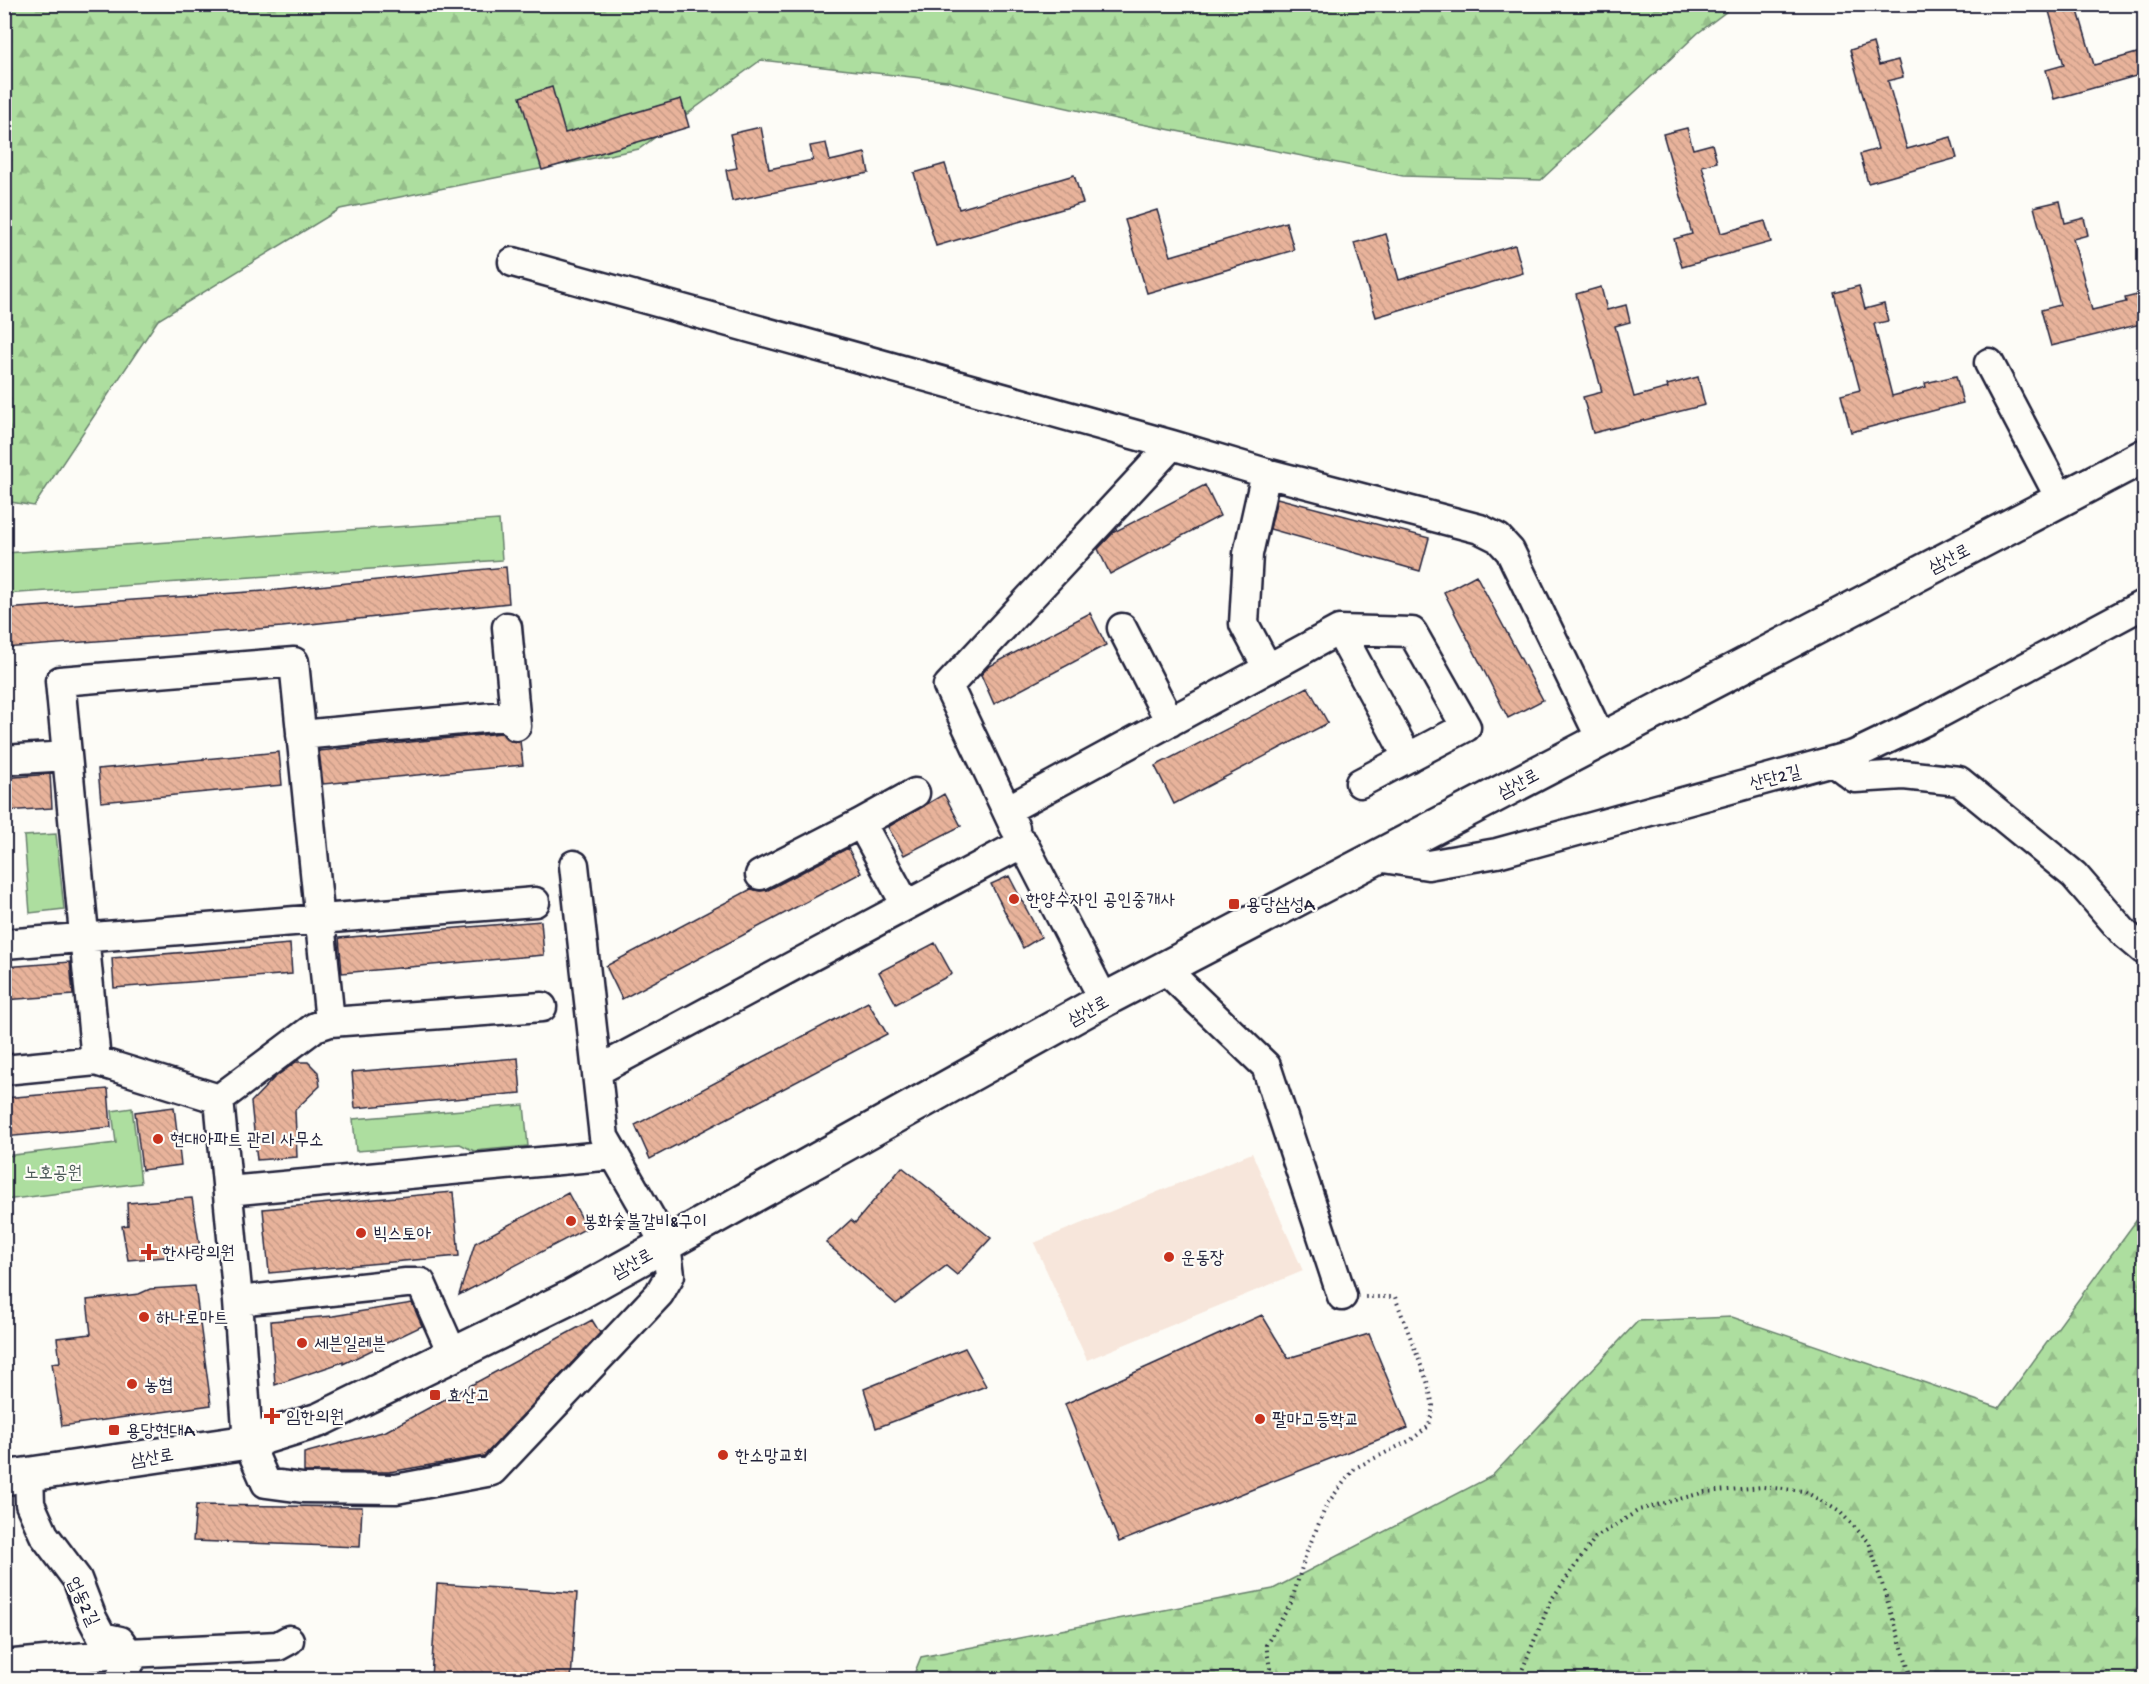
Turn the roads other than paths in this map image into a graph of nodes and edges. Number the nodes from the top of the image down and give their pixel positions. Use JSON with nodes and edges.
{"nodes":[{"id":1,"x":513,"y":262,"type":"dead end"},
{"id":2,"x":1989,"y":363,"type":"dead end"},
{"id":3,"x":1172,"y":445,"type":"junction"},
{"id":4,"x":2145,"y":456,"type":"edge"},
{"id":5,"x":1266,"y":473,"type":"junction"},
{"id":6,"x":2061,"y":500,"type":"junction"},
{"id":7,"x":2145,"y":603,"type":"edge"},
{"id":8,"x":507,"y":627,"type":"dead end"},
{"id":9,"x":1122,"y":628,"type":"dead end"},
{"id":10,"x":1339,"y":630,"type":"junction"},
{"id":11,"x":1268,"y":669,"type":"junction"},
{"id":12,"x":1170,"y":722,"type":"junction"},
{"id":13,"x":301,"y":735,"type":"junction"},
{"id":14,"x":1601,"y":739,"type":"junction"},
{"id":15,"x":67,"y":756,"type":"junction"},
{"id":16,"x":1408,"y":758,"type":"junction"},
{"id":17,"x":4,"y":760,"type":"edge"},
{"id":18,"x":1833,"y":761,"type":"junction"},
{"id":19,"x":1360,"y":783,"type":"dead end"},
{"id":20,"x":915,"y":793,"type":"dead end"},
{"id":21,"x":1007,"y":810,"type":"junction"},
{"id":22,"x":861,"y":823,"type":"junction"},
{"id":23,"x":1023,"y":843,"type":"junction"},
{"id":24,"x":1377,"y":857,"type":"junction"},
{"id":25,"x":574,"y":865,"type":"dead end"},
{"id":26,"x":760,"y":874,"type":"dead end"},
{"id":27,"x":535,"y":902,"type":"dead end"},
{"id":28,"x":906,"y":905,"type":"junction"},
{"id":29,"x":320,"y":919,"type":"junction"},
{"id":30,"x":84,"y":937,"type":"junction"},
{"id":31,"x":4,"y":944,"type":"edge"},
{"id":32,"x":2145,"y":950,"type":"edge"},
{"id":33,"x":1165,"y":969,"type":"junction"},
{"id":34,"x":1104,"y":1000,"type":"junction"},
{"id":35,"x":543,"y":1007,"type":"dead end"},
{"id":36,"x":330,"y":1022,"type":"junction"},
{"id":37,"x":96,"y":1061,"type":"junction"},
{"id":38,"x":4,"y":1070,"type":"edge"},
{"id":39,"x":597,"y":1071,"type":"junction"},
{"id":40,"x":219,"y":1099,"type":"junction"},
{"id":41,"x":614,"y":1155,"type":"junction"},
{"id":42,"x":228,"y":1191,"type":"junction"},
{"id":43,"x":666,"y":1245,"type":"junction"},
{"id":44,"x":1342,"y":1296,"type":"road end"},
{"id":45,"x":238,"y":1301,"type":"junction"},
{"id":46,"x":453,"y":1355,"type":"junction"},
{"id":47,"x":248,"y":1442,"type":"junction"},
{"id":48,"x":17,"y":1476,"type":"edge"},
{"id":49,"x":289,"y":1640,"type":"dead end"},
{"id":50,"x":128,"y":1653,"type":"junction"},
{"id":51,"x":4,"y":1665,"type":"edge"},
{"id":52,"x":119,"y":1680,"type":"edge"}],
"edges":[{"from":1,"to":3,"type":"street"},
{"from":2,"to":6,"type":"street"},
{"from":3,"to":5,"type":"street"},
{"from":3,"to":21,"type":"street"},
{"from":4,"to":6,"type":"main road","name":"삼산로"},
{"from":5,"to":11,"type":"street"},
{"from":5,"to":14,"type":"street"},
{"from":6,"to":14,"type":"main road","name":"삼산로"},
{"from":7,"to":18,"type":"street","name":"산단2길"},
{"from":8,"to":13,"type":"street"},
{"from":9,"to":12,"type":"street"},
{"from":10,"to":11,"type":"street"},
{"from":10,"to":16,"type":"street"},
{"from":10,"to":16,"type":"street"},
{"from":11,"to":12,"type":"street"},
{"from":12,"to":21,"type":"street"},
{"from":13,"to":15,"type":"street"},
{"from":13,"to":29,"type":"street"},
{"from":14,"to":24,"type":"main road","name":"삼산로"},
{"from":15,"to":17,"type":"street"},
{"from":15,"to":30,"type":"street"},
{"from":16,"to":19,"type":"street"},
{"from":18,"to":24,"type":"street","name":"산단2길"},
{"from":18,"to":32,"type":"street"},
{"from":20,"to":22,"type":"street"},
{"from":21,"to":23,"type":"street"},
{"from":22,"to":26,"type":"street"},
{"from":22,"to":28,"type":"street"},
{"from":23,"to":28,"type":"street"},
{"from":23,"to":34,"type":"street"},
{"from":24,"to":33,"type":"main road","name":"삼산로"},
{"from":25,"to":39,"type":"street"},
{"from":27,"to":29,"type":"street"},
{"from":28,"to":39,"type":"street"},
{"from":29,"to":30,"type":"street"},
{"from":29,"to":36,"type":"street"},
{"from":30,"to":31,"type":"street"},
{"from":30,"to":37,"type":"street"},
{"from":33,"to":34,"type":"main road","name":"삼산로"},
{"from":33,"to":44,"type":"street"},
{"from":34,"to":43,"type":"main road","name":"삼산로"},
{"from":35,"to":36,"type":"street"},
{"from":36,"to":40,"type":"street"},
{"from":37,"to":38,"type":"street"},
{"from":37,"to":40,"type":"street"},
{"from":39,"to":41,"type":"street"},
{"from":40,"to":42,"type":"street"},
{"from":41,"to":42,"type":"street"},
{"from":41,"to":43,"type":"street"},
{"from":42,"to":45,"type":"street"},
{"from":43,"to":46,"type":"main road","name":"삼산로"},
{"from":43,"to":47,"type":"street"},
{"from":45,"to":46,"type":"street"},
{"from":45,"to":47,"type":"street"},
{"from":46,"to":47,"type":"main road","name":"삼산로"},
{"from":47,"to":48,"type":"main road","name":"삼산로"},
{"from":48,"to":50,"type":"street","name":"업동2길"},
{"from":49,"to":50,"type":"street"},
{"from":50,"to":51,"type":"street"},
{"from":50,"to":52,"type":"street"}]}
